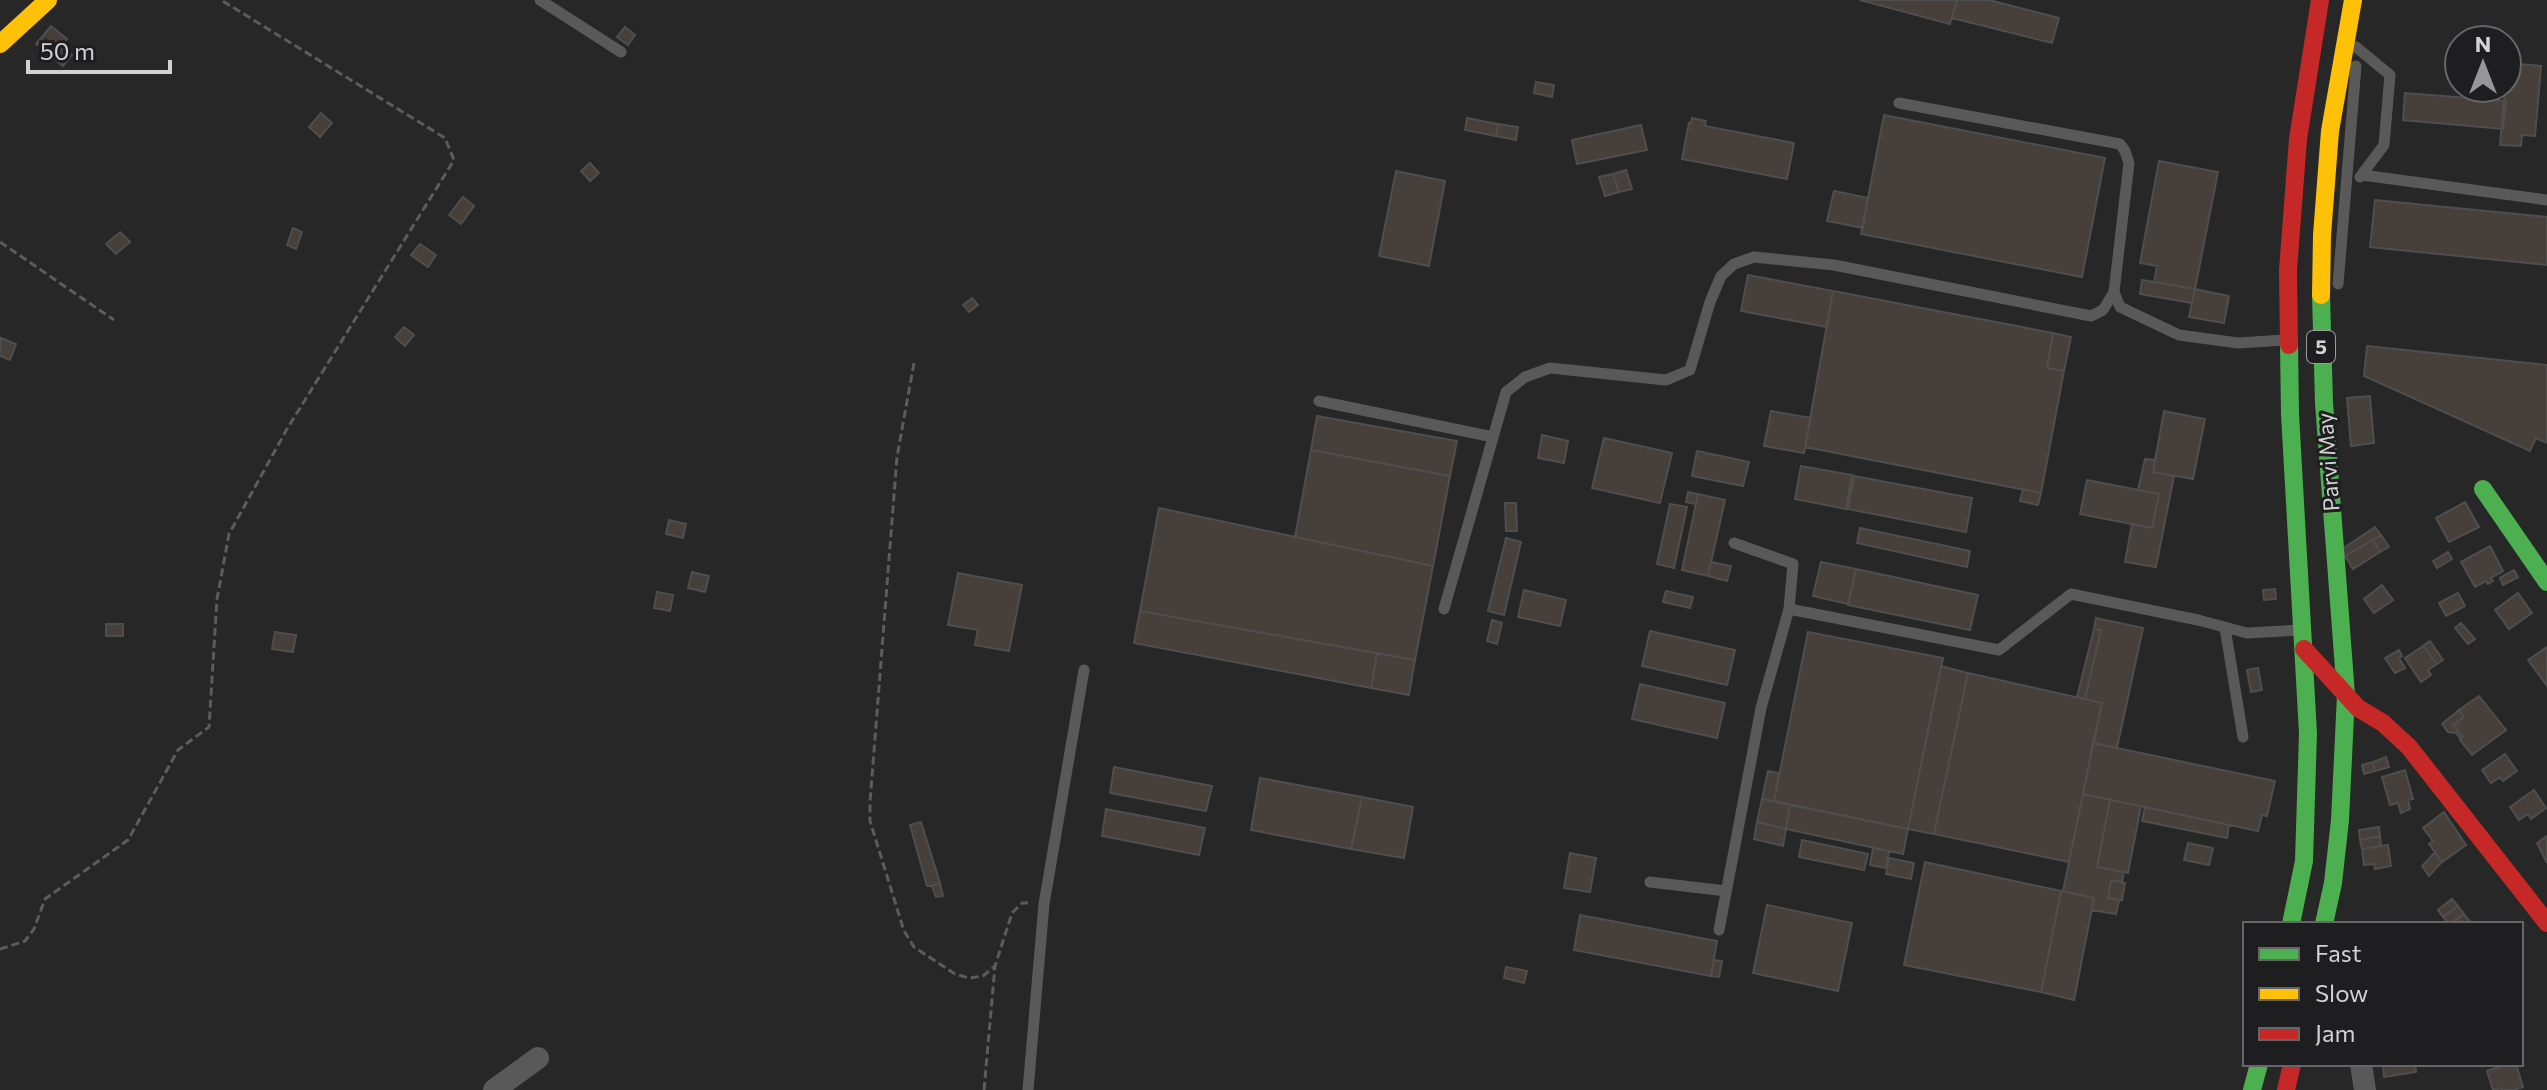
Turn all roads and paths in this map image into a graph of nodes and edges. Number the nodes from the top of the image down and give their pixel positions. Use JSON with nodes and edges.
{"nodes":[{"id":1,"x":48,"y":0,"type":"edge"},
{"id":2,"x":221,"y":0,"type":"edge"},
{"id":3,"x":540,"y":0,"type":"edge"},
{"id":4,"x":2320,"y":0,"type":"edge"},
{"id":5,"x":2353,"y":0,"type":"edge"},
{"id":6,"x":2348,"y":29,"type":"junction"},
{"id":7,"x":0,"y":44,"type":"edge"},
{"id":8,"x":2356,"y":47,"type":"junction"},
{"id":9,"x":621,"y":52,"type":"dead end"},
{"id":10,"x":1899,"y":103,"type":"dead end"},
{"id":11,"x":2362,"y":175,"type":"junction"},
{"id":12,"x":2347,"y":187,"type":"junction"},
{"id":13,"x":2547,"y":200,"type":"edge"},
{"id":14,"x":0,"y":242,"type":"edge"},
{"id":15,"x":2114,"y":292,"type":"junction"},
{"id":16,"x":2338,"y":292,"type":"dead end"},
{"id":17,"x":2333,"y":318,"type":"dead end"},
{"id":18,"x":114,"y":320,"type":"dead end"},
{"id":19,"x":2289,"y":340,"type":"junction"},
{"id":20,"x":2322,"y":355,"type":"junction"},
{"id":21,"x":914,"y":363,"type":"dead end"},
{"id":22,"x":1319,"y":401,"type":"dead end"},
{"id":23,"x":1493,"y":437,"type":"junction"},
{"id":24,"x":2483,"y":489,"type":"dead end"},
{"id":25,"x":1734,"y":543,"type":"dead end"},
{"id":26,"x":2547,"y":582,"type":"edge"},
{"id":27,"x":1444,"y":609,"type":"dead end"},
{"id":28,"x":1789,"y":609,"type":"junction"},
{"id":29,"x":2225,"y":628,"type":"junction"},
{"id":30,"x":2303,"y":640,"type":"junction"},
{"id":31,"x":1084,"y":670,"type":"dead end"},
{"id":32,"x":2346,"y":695,"type":"junction"},
{"id":33,"x":2243,"y":737,"type":"dead end"},
{"id":34,"x":1650,"y":882,"type":"dead end"},
{"id":35,"x":1726,"y":891,"type":"junction"},
{"id":36,"x":1044,"y":904,"type":"junction"},
{"id":37,"x":2291,"y":922,"type":"edge"},
{"id":38,"x":2324,"y":922,"type":"edge"},
{"id":39,"x":2547,"y":923,"type":"edge"},
{"id":40,"x":1719,"y":930,"type":"dead end"},
{"id":41,"x":0,"y":949,"type":"edge"},
{"id":42,"x":995,"y":966,"type":"junction"},
{"id":43,"x":538,"y":1058,"type":"dead end"},
{"id":44,"x":2258,"y":1066,"type":"edge"},
{"id":45,"x":2292,"y":1066,"type":"edge"},
{"id":46,"x":2361,"y":1066,"type":"edge"},
{"id":47,"x":494,"y":1090,"type":"edge"},
{"id":48,"x":984,"y":1090,"type":"edge"},
{"id":49,"x":1028,"y":1090,"type":"edge"},
{"id":50,"x":2252,"y":1090,"type":"edge"},
{"id":51,"x":2286,"y":1090,"type":"edge"},
{"id":52,"x":2365,"y":1090,"type":"edge"}],
"edges":[{"from":1,"to":7,"type":"main road"},
{"from":2,"to":41,"type":"path"},
{"from":3,"to":9,"type":"lane"},
{"from":4,"to":19,"type":"main road","name":"Parvi May","number":"5"},
{"from":5,"to":6,"type":"main road","name":"Parvi May","number":"5"},
{"from":6,"to":8,"type":"lane"},
{"from":6,"to":20,"type":"main road","name":"Parvi May","number":"5"},
{"from":8,"to":11,"type":"lane"},
{"from":8,"to":12,"type":"lane"},
{"from":10,"to":15,"type":"lane"},
{"from":11,"to":12,"type":"lane"},
{"from":11,"to":13,"type":"lane"},
{"from":12,"to":16,"type":"lane"},
{"from":14,"to":18,"type":"path"},
{"from":15,"to":19,"type":"lane"},
{"from":15,"to":23,"type":"lane"},
{"from":17,"to":20,"type":"lane"},
{"from":19,"to":30,"type":"main road","name":"Parvi May","number":"5"},
{"from":20,"to":32,"type":"main road","name":"Parvi May","number":"5"},
{"from":21,"to":42,"type":"path"},
{"from":22,"to":23,"type":"lane"},
{"from":23,"to":27,"type":"lane"},
{"from":24,"to":26,"type":"main road"},
{"from":25,"to":28,"type":"lane"},
{"from":28,"to":29,"type":"lane"},
{"from":28,"to":35,"type":"lane"},
{"from":29,"to":30,"type":"lane"},
{"from":29,"to":33,"type":"lane"},
{"from":30,"to":32,"type":"main road"},
{"from":30,"to":37,"type":"main road","name":"Parvi May","number":"5"},
{"from":31,"to":36,"type":"lane"},
{"from":32,"to":38,"type":"main road","name":"Parvi May","number":"5"},
{"from":32,"to":39,"type":"main road"},
{"from":34,"to":35,"type":"lane"},
{"from":35,"to":40,"type":"lane"},
{"from":36,"to":42,"type":"path"},
{"from":36,"to":49,"type":"lane"},
{"from":42,"to":48,"type":"path"},
{"from":43,"to":47,"type":"street"},
{"from":44,"to":50,"type":"main road"},
{"from":45,"to":51,"type":"main road"},
{"from":46,"to":52,"type":"street"}]}
